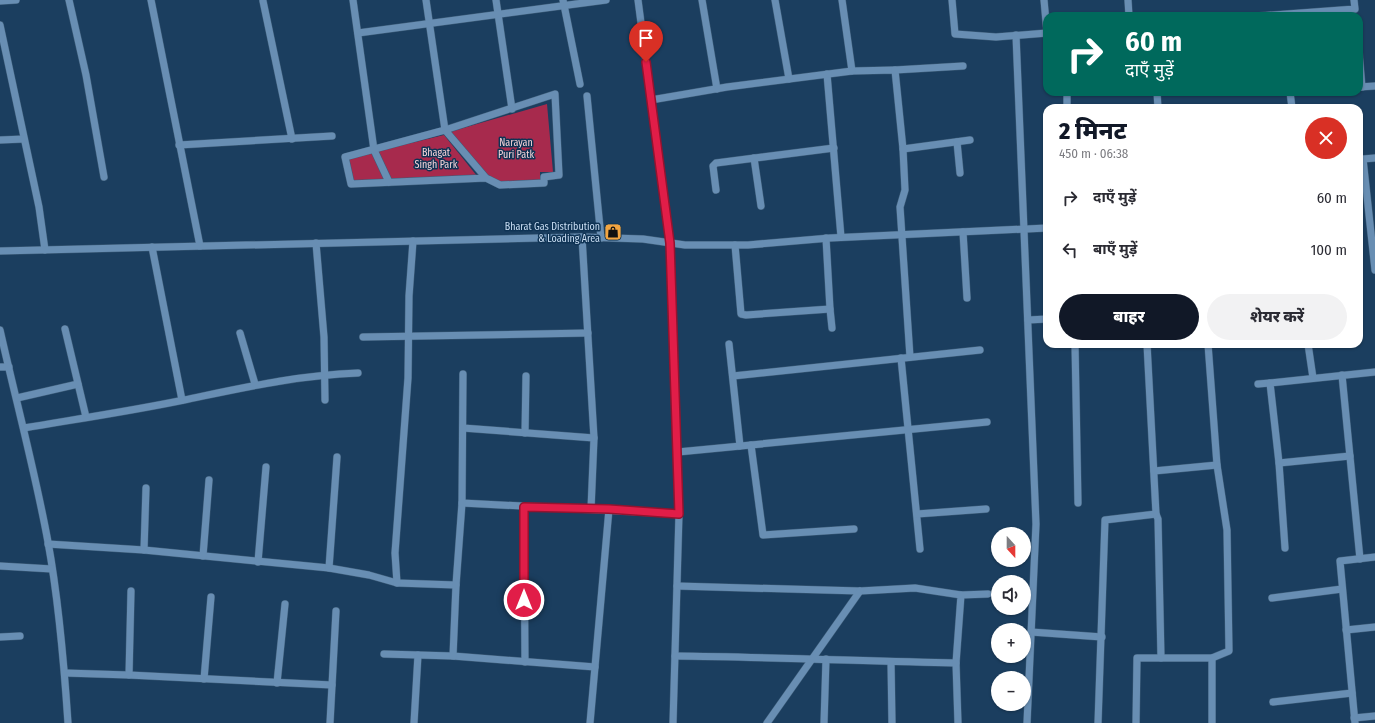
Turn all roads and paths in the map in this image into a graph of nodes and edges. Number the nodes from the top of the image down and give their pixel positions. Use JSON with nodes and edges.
{"nodes":[{"id":1,"x":16,"y":0,"type":"edge"},
{"id":2,"x":69,"y":0,"type":"edge"},
{"id":3,"x":151,"y":0,"type":"edge"},
{"id":4,"x":353,"y":0,"type":"edge"},
{"id":5,"x":426,"y":0,"type":"edge"},
{"id":6,"x":496,"y":0,"type":"edge"},
{"id":7,"x":606,"y":0,"type":"edge"},
{"id":8,"x":638,"y":0,"type":"edge"},
{"id":9,"x":702,"y":0,"type":"edge"},
{"id":10,"x":775,"y":0,"type":"edge"},
{"id":11,"x":842,"y":0,"type":"edge"},
{"id":12,"x":952,"y":0,"type":"edge"},
{"id":13,"x":1044,"y":0,"type":"edge"},
{"id":14,"x":1128,"y":0,"type":"edge"},
{"id":15,"x":1354,"y":0,"type":"edge"},
{"id":16,"x":0,"y":1,"type":"edge"},
{"id":17,"x":263,"y":1,"type":"edge"},
{"id":18,"x":563,"y":3,"type":"edge"},
{"id":19,"x":1045,"y":12,"type":"edge"},
{"id":20,"x":1129,"y":12,"type":"edge"},
{"id":21,"x":1356,"y":12,"type":"edge"},
{"id":22,"x":498,"y":14,"type":"junction"},
{"id":23,"x":429,"y":22,"type":"junction"},
{"id":24,"x":0,"y":25,"type":"edge"},
{"id":25,"x":358,"y":33,"type":"junction"},
{"id":26,"x":1043,"y":33,"type":"edge"},
{"id":27,"x":1016,"y":35,"type":"junction"},
{"id":28,"x":3,"y":63,"type":"edge"},
{"id":29,"x":963,"y":66,"type":"dead end"},
{"id":30,"x":894,"y":70,"type":"junction"},
{"id":31,"x":852,"y":71,"type":"junction"},
{"id":32,"x":827,"y":74,"type":"junction"},
{"id":33,"x":789,"y":79,"type":"junction"},
{"id":34,"x":580,"y":84,"type":"dead end"},
{"id":35,"x":1375,"y":86,"type":"edge"},
{"id":36,"x":1363,"y":87,"type":"edge"},
{"id":37,"x":717,"y":89,"type":"junction"},
{"id":38,"x":587,"y":96,"type":"dead end"},
{"id":39,"x":651,"y":100,"type":"junction"},
{"id":40,"x":512,"y":109,"type":"junction"},
{"id":41,"x":445,"y":130,"type":"junction"},
{"id":42,"x":332,"y":136,"type":"dead end"},
{"id":43,"x":24,"y":139,"type":"junction"},
{"id":44,"x":292,"y":139,"type":"junction"},
{"id":45,"x":0,"y":140,"type":"edge"},
{"id":46,"x":970,"y":140,"type":"dead end"},
{"id":47,"x":957,"y":142,"type":"junction"},
{"id":48,"x":180,"y":145,"type":"junction"},
{"id":49,"x":834,"y":148,"type":"junction"},
{"id":50,"x":902,"y":148,"type":"junction"},
{"id":51,"x":374,"y":150,"type":"junction"},
{"id":52,"x":754,"y":158,"type":"junction"},
{"id":53,"x":1375,"y":158,"type":"edge"},
{"id":54,"x":1363,"y":160,"type":"edge"},
{"id":55,"x":960,"y":173,"type":"dead end"},
{"id":56,"x":1363,"y":175,"type":"edge"},
{"id":57,"x":104,"y":177,"type":"dead end"},
{"id":58,"x":486,"y":178,"type":"junction"},
{"id":59,"x":389,"y":182,"type":"junction"},
{"id":60,"x":716,"y":190,"type":"dead end"},
{"id":61,"x":761,"y":206,"type":"dead end"},
{"id":62,"x":1043,"y":228,"type":"edge"},
{"id":63,"x":1024,"y":229,"type":"junction"},
{"id":64,"x":963,"y":232,"type":"junction"},
{"id":65,"x":901,"y":234,"type":"junction"},
{"id":66,"x":582,"y":237,"type":"junction"},
{"id":67,"x":841,"y":237,"type":"junction"},
{"id":68,"x":601,"y":238,"type":"junction"},
{"id":69,"x":826,"y":238,"type":"junction"},
{"id":70,"x":413,"y":241,"type":"junction"},
{"id":71,"x":316,"y":243,"type":"junction"},
{"id":72,"x":670,"y":243,"type":"junction"},
{"id":73,"x":735,"y":245,"type":"junction"},
{"id":74,"x":200,"y":246,"type":"junction"},
{"id":75,"x":152,"y":248,"type":"junction"},
{"id":76,"x":45,"y":250,"type":"junction"},
{"id":77,"x":0,"y":251,"type":"edge"},
{"id":78,"x":1375,"y":266,"type":"edge"},
{"id":79,"x":967,"y":298,"type":"dead end"},
{"id":80,"x":830,"y":309,"type":"junction"},
{"id":81,"x":1043,"y":319,"type":"edge"},
{"id":82,"x":1028,"y":320,"type":"junction"},
{"id":83,"x":832,"y":328,"type":"dead end"},
{"id":84,"x":65,"y":329,"type":"dead end"},
{"id":85,"x":0,"y":330,"type":"edge"},
{"id":86,"x":240,"y":333,"type":"dead end"},
{"id":87,"x":588,"y":333,"type":"junction"},
{"id":88,"x":409,"y":335,"type":"junction"},
{"id":89,"x":363,"y":337,"type":"dead end"},
{"id":90,"x":729,"y":344,"type":"dead end"},
{"id":91,"x":1075,"y":348,"type":"edge"},
{"id":92,"x":1148,"y":348,"type":"edge"},
{"id":93,"x":1208,"y":348,"type":"edge"},
{"id":94,"x":1309,"y":348,"type":"edge"},
{"id":95,"x":980,"y":350,"type":"dead end"},
{"id":96,"x":910,"y":357,"type":"junction"},
{"id":97,"x":901,"y":358,"type":"junction"},
{"id":98,"x":0,"y":367,"type":"edge"},
{"id":99,"x":8,"y":367,"type":"junction"},
{"id":100,"x":1375,"y":372,"type":"edge"},
{"id":101,"x":358,"y":373,"type":"dead end"},
{"id":102,"x":323,"y":374,"type":"junction"},
{"id":103,"x":463,"y":374,"type":"dead end"},
{"id":104,"x":1342,"y":375,"type":"junction"},
{"id":105,"x":526,"y":376,"type":"dead end"},
{"id":106,"x":733,"y":376,"type":"junction"},
{"id":107,"x":1313,"y":378,"type":"junction"},
{"id":108,"x":1270,"y":383,"type":"junction"},
{"id":109,"x":78,"y":384,"type":"junction"},
{"id":110,"x":255,"y":384,"type":"junction"},
{"id":111,"x":1258,"y":384,"type":"dead end"},
{"id":112,"x":17,"y":398,"type":"junction"},
{"id":113,"x":182,"y":400,"type":"junction"},
{"id":114,"x":325,"y":400,"type":"dead end"},
{"id":115,"x":86,"y":417,"type":"junction"},
{"id":116,"x":987,"y":422,"type":"dead end"},
{"id":117,"x":24,"y":428,"type":"junction"},
{"id":118,"x":464,"y":428,"type":"junction"},
{"id":119,"x":908,"y":430,"type":"junction"},
{"id":120,"x":525,"y":433,"type":"junction"},
{"id":121,"x":594,"y":438,"type":"junction"},
{"id":122,"x":751,"y":445,"type":"junction"},
{"id":123,"x":740,"y":446,"type":"junction"},
{"id":124,"x":678,"y":452,"type":"junction"},
{"id":125,"x":1350,"y":456,"type":"junction"},
{"id":126,"x":337,"y":457,"type":"dead end"},
{"id":127,"x":1279,"y":463,"type":"junction"},
{"id":128,"x":1217,"y":465,"type":"junction"},
{"id":129,"x":266,"y":467,"type":"dead end"},
{"id":130,"x":1154,"y":471,"type":"junction"},
{"id":131,"x":209,"y":480,"type":"dead end"},
{"id":132,"x":146,"y":488,"type":"dead end"},
{"id":133,"x":462,"y":502,"type":"junction"},
{"id":134,"x":1078,"y":503,"type":"dead end"},
{"id":135,"x":524,"y":507,"type":"junction"},
{"id":136,"x":591,"y":508,"type":"junction"},
{"id":137,"x":609,"y":509,"type":"junction"},
{"id":138,"x":986,"y":509,"type":"dead end"},
{"id":139,"x":679,"y":514,"type":"junction"},
{"id":140,"x":917,"y":514,"type":"junction"},
{"id":141,"x":1156,"y":514,"type":"junction"},
{"id":142,"x":854,"y":529,"type":"dead end"},
{"id":143,"x":48,"y":544,"type":"junction"},
{"id":144,"x":1285,"y":548,"type":"dead end"},
{"id":145,"x":920,"y":549,"type":"dead end"},
{"id":146,"x":144,"y":550,"type":"junction"},
{"id":147,"x":204,"y":556,"type":"junction"},
{"id":148,"x":1375,"y":557,"type":"edge"},
{"id":149,"x":1360,"y":559,"type":"junction"},
{"id":150,"x":258,"y":562,"type":"junction"},
{"id":151,"x":0,"y":566,"type":"edge"},
{"id":152,"x":329,"y":568,"type":"junction"},
{"id":153,"x":52,"y":569,"type":"junction"},
{"id":154,"x":397,"y":583,"type":"junction"},
{"id":155,"x":456,"y":585,"type":"junction"},
{"id":156,"x":677,"y":586,"type":"junction"},
{"id":157,"x":1342,"y":589,"type":"junction"},
{"id":158,"x":131,"y":591,"type":"dead end"},
{"id":159,"x":860,"y":591,"type":"junction"},
{"id":160,"x":988,"y":594,"type":"dead end"},
{"id":161,"x":961,"y":595,"type":"junction"},
{"id":162,"x":211,"y":597,"type":"dead end"},
{"id":163,"x":1272,"y":598,"type":"dead end"},
{"id":164,"x":285,"y":604,"type":"dead end"},
{"id":165,"x":336,"y":610,"type":"dead end"},
{"id":166,"x":1375,"y":627,"type":"edge"},
{"id":167,"x":1346,"y":630,"type":"junction"},
{"id":168,"x":1031,"y":632,"type":"joint"},
{"id":169,"x":20,"y":636,"type":"dead end"},
{"id":170,"x":0,"y":637,"type":"edge"},
{"id":171,"x":1102,"y":637,"type":"junction"},
{"id":172,"x":384,"y":654,"type":"dead end"},
{"id":173,"x":418,"y":655,"type":"junction"},
{"id":174,"x":453,"y":656,"type":"junction"},
{"id":175,"x":675,"y":656,"type":"junction"},
{"id":176,"x":812,"y":658,"type":"junction"},
{"id":177,"x":1161,"y":658,"type":"junction"},
{"id":178,"x":1212,"y":658,"type":"junction"},
{"id":179,"x":826,"y":659,"type":"junction"},
{"id":180,"x":525,"y":662,"type":"junction"},
{"id":181,"x":891,"y":662,"type":"junction"},
{"id":182,"x":956,"y":663,"type":"junction"},
{"id":183,"x":1030,"y":663,"type":"edge"},
{"id":184,"x":595,"y":667,"type":"junction"},
{"id":185,"x":65,"y":673,"type":"junction"},
{"id":186,"x":129,"y":675,"type":"junction"},
{"id":187,"x":204,"y":679,"type":"junction"},
{"id":188,"x":276,"y":683,"type":"junction"},
{"id":189,"x":332,"y":686,"type":"junction"},
{"id":190,"x":1352,"y":693,"type":"junction"},
{"id":191,"x":1273,"y":702,"type":"dead end"},
{"id":192,"x":1375,"y":716,"type":"edge"},
{"id":193,"x":1355,"y":720,"type":"edge"},
{"id":194,"x":68,"y":723,"type":"edge"},
{"id":195,"x":330,"y":723,"type":"edge"},
{"id":196,"x":414,"y":723,"type":"edge"},
{"id":197,"x":590,"y":723,"type":"edge"},
{"id":198,"x":673,"y":723,"type":"edge"},
{"id":199,"x":767,"y":723,"type":"edge"},
{"id":200,"x":824,"y":723,"type":"edge"},
{"id":201,"x":892,"y":723,"type":"edge"},
{"id":202,"x":958,"y":723,"type":"edge"},
{"id":203,"x":1027,"y":723,"type":"edge"},
{"id":204,"x":1098,"y":723,"type":"edge"},
{"id":205,"x":1136,"y":723,"type":"edge"},
{"id":206,"x":1212,"y":723,"type":"edge"}],
"edges":[{"from":1,"to":16,"type":"street"},
{"from":2,"to":57,"type":"street"},
{"from":3,"to":48,"type":"street"},
{"from":4,"to":25,"type":"street"},
{"from":5,"to":23,"type":"street"},
{"from":6,"to":22,"type":"street"},
{"from":7,"to":18,"type":"street"},
{"from":8,"to":39,"type":"street"},
{"from":9,"to":37,"type":"street"},
{"from":10,"to":33,"type":"street"},
{"from":11,"to":31,"type":"street"},
{"from":12,"to":27,"type":"street"},
{"from":13,"to":19,"type":"street"},
{"from":14,"to":20,"type":"street"},
{"from":15,"to":21,"type":"street"},
{"from":17,"to":44,"type":"street"},
{"from":18,"to":22,"type":"street"},
{"from":18,"to":34,"type":"street"},
{"from":22,"to":23,"type":"street"},
{"from":22,"to":40,"type":"street"},
{"from":23,"to":25,"type":"street"},
{"from":23,"to":41,"type":"street"},
{"from":24,"to":28,"type":"street"},
{"from":25,"to":51,"type":"street"},
{"from":26,"to":27,"type":"street"},
{"from":27,"to":63,"type":"street"},
{"from":28,"to":43,"type":"street"},
{"from":29,"to":30,"type":"street"},
{"from":30,"to":31,"type":"street"},
{"from":30,"to":50,"type":"street"},
{"from":31,"to":32,"type":"street"},
{"from":32,"to":33,"type":"street"},
{"from":32,"to":49,"type":"street"},
{"from":33,"to":37,"type":"street"},
{"from":35,"to":36,"type":"street"},
{"from":37,"to":39,"type":"street"},
{"from":38,"to":68,"type":"street"},
{"from":39,"to":72,"type":"street"},
{"from":40,"to":41,"type":"street"},
{"from":40,"to":58,"type":"street"},
{"from":41,"to":51,"type":"street"},
{"from":41,"to":58,"type":"street"},
{"from":42,"to":44,"type":"street"},
{"from":43,"to":45,"type":"street"},
{"from":43,"to":76,"type":"street"},
{"from":44,"to":48,"type":"street"},
{"from":46,"to":47,"type":"street"},
{"from":47,"to":50,"type":"street"},
{"from":47,"to":55,"type":"street"},
{"from":48,"to":74,"type":"street"},
{"from":49,"to":52,"type":"street"},
{"from":49,"to":67,"type":"street"},
{"from":50,"to":65,"type":"street"},
{"from":51,"to":59,"type":"street"},
{"from":51,"to":59,"type":"street"},
{"from":52,"to":60,"type":"street"},
{"from":52,"to":61,"type":"street"},
{"from":53,"to":54,"type":"street"},
{"from":56,"to":78,"type":"street"},
{"from":58,"to":59,"type":"street"},
{"from":62,"to":63,"type":"street"},
{"from":63,"to":64,"type":"street"},
{"from":63,"to":82,"type":"street"},
{"from":64,"to":65,"type":"street"},
{"from":64,"to":79,"type":"street"},
{"from":65,"to":67,"type":"street"},
{"from":65,"to":96,"type":"street"},
{"from":66,"to":68,"type":"street"},
{"from":66,"to":70,"type":"street"},
{"from":66,"to":87,"type":"street"},
{"from":67,"to":69,"type":"street"},
{"from":68,"to":72,"type":"street"},
{"from":69,"to":73,"type":"street"},
{"from":69,"to":80,"type":"street"},
{"from":70,"to":71,"type":"street"},
{"from":70,"to":88,"type":"street"},
{"from":71,"to":74,"type":"street"},
{"from":71,"to":102,"type":"street"},
{"from":72,"to":73,"type":"street"},
{"from":72,"to":124,"type":"street"},
{"from":73,"to":80,"type":"street"},
{"from":74,"to":75,"type":"street"},
{"from":75,"to":76,"type":"street"},
{"from":75,"to":113,"type":"street"},
{"from":76,"to":77,"type":"street"},
{"from":80,"to":83,"type":"street"},
{"from":81,"to":82,"type":"street"},
{"from":82,"to":168,"type":"street"},
{"from":84,"to":109,"type":"street"},
{"from":85,"to":99,"type":"street"},
{"from":86,"to":110,"type":"street"},
{"from":87,"to":88,"type":"street"},
{"from":87,"to":121,"type":"street"},
{"from":88,"to":89,"type":"street"},
{"from":88,"to":154,"type":"street"},
{"from":90,"to":106,"type":"street"},
{"from":91,"to":134,"type":"street"},
{"from":92,"to":130,"type":"street"},
{"from":93,"to":128,"type":"street"},
{"from":94,"to":107,"type":"street"},
{"from":95,"to":96,"type":"street"},
{"from":96,"to":97,"type":"street"},
{"from":97,"to":106,"type":"street"},
{"from":97,"to":119,"type":"street"},
{"from":98,"to":99,"type":"street"},
{"from":99,"to":112,"type":"street"},
{"from":100,"to":104,"type":"street"},
{"from":101,"to":102,"type":"street"},
{"from":102,"to":110,"type":"street"},
{"from":102,"to":114,"type":"street"},
{"from":103,"to":118,"type":"street"},
{"from":104,"to":107,"type":"street"},
{"from":104,"to":125,"type":"street"},
{"from":105,"to":120,"type":"street"},
{"from":106,"to":123,"type":"street"},
{"from":107,"to":108,"type":"street"},
{"from":108,"to":111,"type":"street"},
{"from":108,"to":127,"type":"street"},
{"from":109,"to":112,"type":"street"},
{"from":109,"to":115,"type":"street"},
{"from":110,"to":113,"type":"street"},
{"from":112,"to":117,"type":"street"},
{"from":113,"to":115,"type":"street"},
{"from":115,"to":117,"type":"street"},
{"from":116,"to":119,"type":"street"},
{"from":117,"to":143,"type":"street"},
{"from":118,"to":120,"type":"street"},
{"from":118,"to":133,"type":"street"},
{"from":119,"to":122,"type":"street"},
{"from":119,"to":140,"type":"street"},
{"from":120,"to":121,"type":"street"},
{"from":121,"to":136,"type":"street"},
{"from":122,"to":123,"type":"street"},
{"from":122,"to":142,"type":"street"},
{"from":123,"to":124,"type":"street"},
{"from":124,"to":139,"type":"street"},
{"from":125,"to":127,"type":"street"},
{"from":125,"to":149,"type":"street"},
{"from":126,"to":152,"type":"street"},
{"from":127,"to":144,"type":"street"},
{"from":128,"to":130,"type":"street"},
{"from":128,"to":178,"type":"street"},
{"from":129,"to":150,"type":"street"},
{"from":130,"to":141,"type":"street"},
{"from":131,"to":147,"type":"street"},
{"from":132,"to":146,"type":"street"},
{"from":133,"to":135,"type":"street"},
{"from":133,"to":155,"type":"street"},
{"from":135,"to":136,"type":"street"},
{"from":135,"to":180,"type":"street"},
{"from":136,"to":137,"type":"street"},
{"from":137,"to":139,"type":"street"},
{"from":137,"to":184,"type":"street"},
{"from":138,"to":140,"type":"street"},
{"from":139,"to":156,"type":"street"},
{"from":140,"to":145,"type":"street"},
{"from":141,"to":171,"type":"street"},
{"from":141,"to":177,"type":"street"},
{"from":143,"to":146,"type":"street"},
{"from":143,"to":153,"type":"street"},
{"from":146,"to":147,"type":"street"},
{"from":147,"to":150,"type":"street"},
{"from":148,"to":149,"type":"street"},
{"from":149,"to":157,"type":"street"},
{"from":150,"to":152,"type":"street"},
{"from":151,"to":153,"type":"street"},
{"from":152,"to":154,"type":"street"},
{"from":153,"to":185,"type":"street"},
{"from":154,"to":155,"type":"street"},
{"from":155,"to":174,"type":"street"},
{"from":156,"to":159,"type":"street"},
{"from":156,"to":175,"type":"street"},
{"from":157,"to":163,"type":"street"},
{"from":157,"to":167,"type":"street"},
{"from":158,"to":186,"type":"street"},
{"from":159,"to":161,"type":"street"},
{"from":159,"to":176,"type":"street"},
{"from":160,"to":161,"type":"street"},
{"from":161,"to":182,"type":"street"},
{"from":162,"to":187,"type":"street"},
{"from":164,"to":188,"type":"street"},
{"from":165,"to":189,"type":"street"},
{"from":166,"to":167,"type":"street"},
{"from":167,"to":190,"type":"street"},
{"from":168,"to":171,"type":"street"},
{"from":169,"to":170,"type":"street"},
{"from":171,"to":204,"type":"street"},
{"from":172,"to":173,"type":"street"},
{"from":173,"to":174,"type":"street"},
{"from":173,"to":196,"type":"street"},
{"from":174,"to":180,"type":"street"},
{"from":175,"to":176,"type":"street"},
{"from":175,"to":198,"type":"street"},
{"from":176,"to":179,"type":"street"},
{"from":176,"to":199,"type":"street"},
{"from":177,"to":178,"type":"street"},
{"from":177,"to":205,"type":"street"},
{"from":178,"to":206,"type":"street"},
{"from":179,"to":181,"type":"street"},
{"from":179,"to":200,"type":"street"},
{"from":180,"to":184,"type":"street"},
{"from":181,"to":182,"type":"street"},
{"from":181,"to":201,"type":"street"},
{"from":182,"to":202,"type":"street"},
{"from":183,"to":203,"type":"street"},
{"from":184,"to":197,"type":"street"},
{"from":185,"to":186,"type":"street"},
{"from":185,"to":194,"type":"street"},
{"from":186,"to":187,"type":"street"},
{"from":187,"to":188,"type":"street"},
{"from":188,"to":189,"type":"street"},
{"from":189,"to":195,"type":"street"},
{"from":190,"to":191,"type":"street"},
{"from":190,"to":193,"type":"street"},
{"from":192,"to":193,"type":"street"}]}
